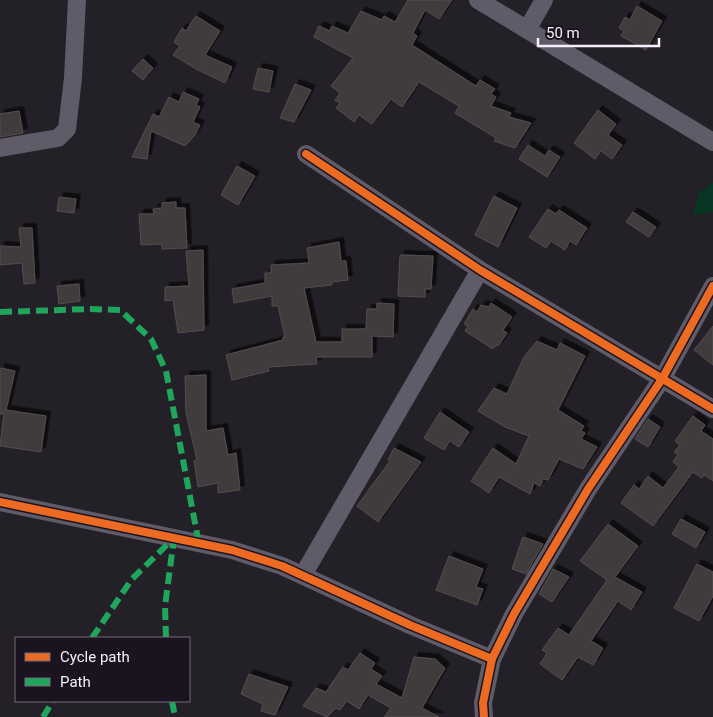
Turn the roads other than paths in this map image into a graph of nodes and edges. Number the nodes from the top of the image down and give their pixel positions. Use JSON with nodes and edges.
{"nodes":[{"id":1,"x":77,"y":0,"type":"edge"},
{"id":2,"x":478,"y":0,"type":"edge"},
{"id":3,"x":544,"y":0,"type":"edge"},
{"id":4,"x":528,"y":28,"type":"junction"},
{"id":5,"x":713,"y":142,"type":"edge"},
{"id":6,"x":0,"y":148,"type":"edge"},
{"id":7,"x":306,"y":154,"type":"dead end"},
{"id":8,"x":480,"y":270,"type":"junction"},
{"id":9,"x":713,"y":286,"type":"edge"},
{"id":10,"x":662,"y":379,"type":"junction"},
{"id":11,"x":713,"y":409,"type":"edge"},
{"id":12,"x":0,"y":502,"type":"edge"},
{"id":13,"x":303,"y":575,"type":"junction"},
{"id":14,"x":492,"y":659,"type":"junction"},
{"id":15,"x":484,"y":717,"type":"edge"}],
"edges":[{"from":1,"to":6,"type":"street"},
{"from":2,"to":4,"type":"street"},
{"from":3,"to":4,"type":"street"},
{"from":4,"to":5,"type":"street"},
{"from":7,"to":8,"type":"street"},
{"from":8,"to":10,"type":"street"},
{"from":8,"to":13,"type":"street"},
{"from":9,"to":10,"type":"street"},
{"from":10,"to":11,"type":"street"},
{"from":10,"to":14,"type":"street"},
{"from":12,"to":13,"type":"street"},
{"from":13,"to":14,"type":"street"},
{"from":14,"to":15,"type":"street"}]}
